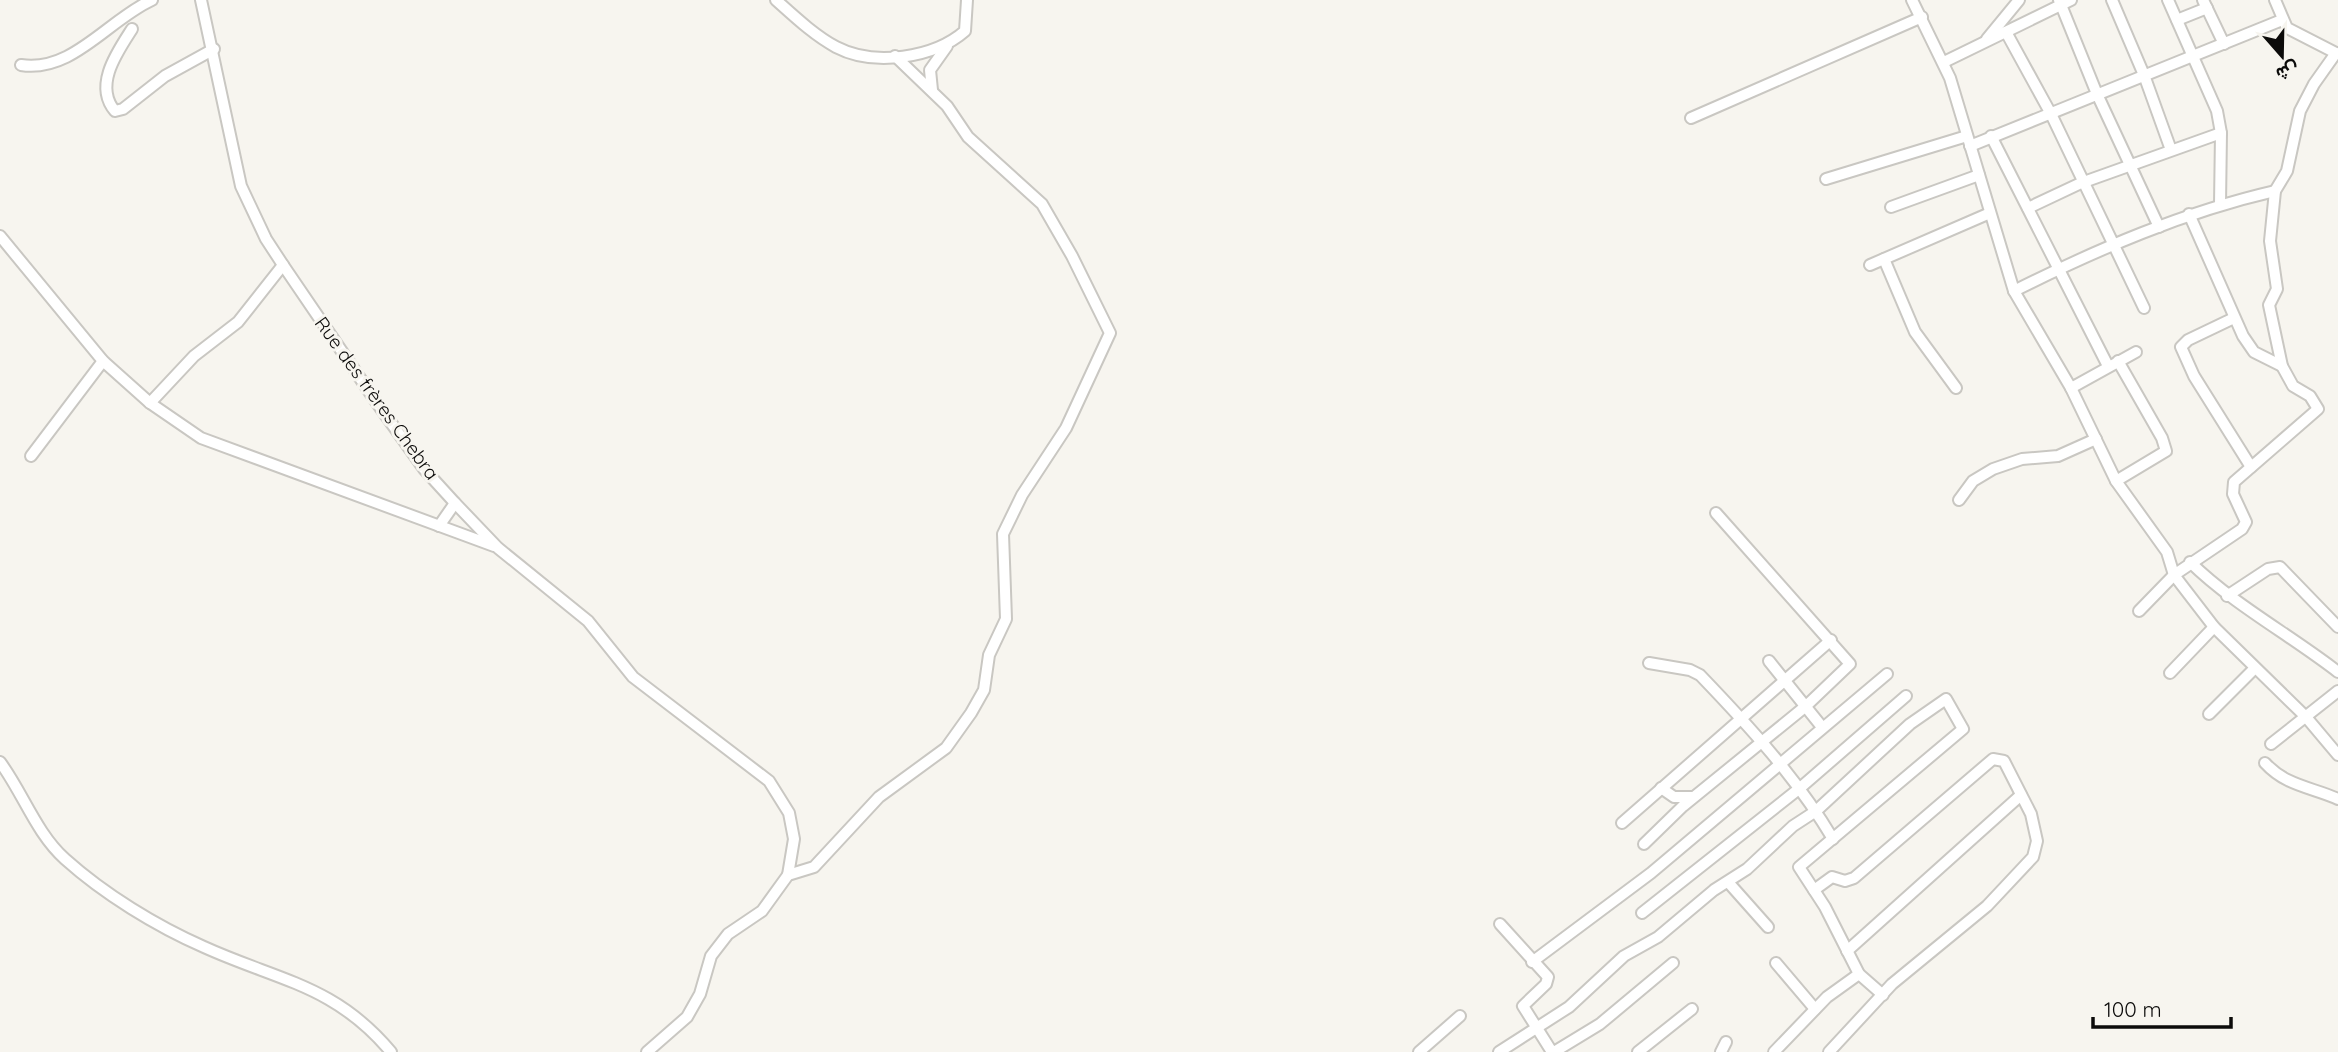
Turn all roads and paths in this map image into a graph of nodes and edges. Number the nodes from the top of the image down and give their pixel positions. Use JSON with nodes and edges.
{"nodes":[{"id":1,"x":152,"y":0,"type":"edge"},
{"id":2,"x":201,"y":0,"type":"edge"},
{"id":3,"x":776,"y":0,"type":"edge"},
{"id":4,"x":967,"y":0,"type":"edge"},
{"id":5,"x":1912,"y":0,"type":"edge"},
{"id":6,"x":2019,"y":0,"type":"edge"},
{"id":7,"x":2112,"y":0,"type":"edge"},
{"id":8,"x":2168,"y":0,"type":"edge"},
{"id":9,"x":2276,"y":0,"type":"edge"},
{"id":10,"x":2064,"y":2,"type":"edge"},
{"id":11,"x":2205,"y":4,"type":"edge"},
{"id":12,"x":1922,"y":18,"type":"junction"},
{"id":13,"x":2177,"y":20,"type":"junction"},
{"id":14,"x":2282,"y":20,"type":"junction"},
{"id":15,"x":132,"y":29,"type":"dead end"},
{"id":16,"x":2006,"y":32,"type":"junction"},
{"id":17,"x":1984,"y":43,"type":"junction"},
{"id":18,"x":949,"y":44,"type":"junction"},
{"id":19,"x":2224,"y":44,"type":"junction"},
{"id":20,"x":214,"y":49,"type":"junction"},
{"id":21,"x":2337,"y":53,"type":"edge"},
{"id":22,"x":895,"y":56,"type":"junction"},
{"id":23,"x":2193,"y":56,"type":"junction"},
{"id":24,"x":1944,"y":62,"type":"junction"},
{"id":25,"x":21,"y":65,"type":"dead end"},
{"id":26,"x":2144,"y":75,"type":"junction"},
{"id":27,"x":932,"y":91,"type":"junction"},
{"id":28,"x":2097,"y":94,"type":"junction"},
{"id":29,"x":2051,"y":114,"type":"junction"},
{"id":30,"x":1691,"y":118,"type":"dead end"},
{"id":31,"x":2221,"y":134,"type":"junction"},
{"id":32,"x":1991,"y":136,"type":"junction"},
{"id":33,"x":1969,"y":141,"type":"junction"},
{"id":34,"x":2171,"y":150,"type":"junction"},
{"id":35,"x":2129,"y":167,"type":"junction"},
{"id":36,"x":1979,"y":175,"type":"junction"},
{"id":37,"x":1826,"y":179,"type":"dead end"},
{"id":38,"x":2081,"y":183,"type":"junction"},
{"id":39,"x":2275,"y":191,"type":"junction"},
{"id":40,"x":2220,"y":204,"type":"junction"},
{"id":41,"x":1891,"y":207,"type":"dead end"},
{"id":42,"x":2028,"y":208,"type":"junction"},
{"id":43,"x":1990,"y":213,"type":"junction"},
{"id":44,"x":2189,"y":214,"type":"junction"},
{"id":45,"x":2159,"y":227,"type":"junction"},
{"id":46,"x":0,"y":236,"type":"edge"},
{"id":47,"x":2114,"y":245,"type":"junction"},
{"id":48,"x":1884,"y":259,"type":"junction"},
{"id":49,"x":283,"y":265,"type":"junction"},
{"id":50,"x":1870,"y":265,"type":"dead end"},
{"id":51,"x":2060,"y":268,"type":"junction"},
{"id":52,"x":2014,"y":291,"type":"junction"},
{"id":53,"x":2144,"y":308,"type":"dead end"},
{"id":54,"x":2234,"y":318,"type":"junction"},
{"id":55,"x":2136,"y":352,"type":"dead end"},
{"id":56,"x":103,"y":361,"type":"junction"},
{"id":57,"x":2113,"y":363,"type":"junction"},
{"id":58,"x":2282,"y":366,"type":"junction"},
{"id":59,"x":1956,"y":388,"type":"dead end"},
{"id":60,"x":2071,"y":388,"type":"junction"},
{"id":61,"x":150,"y":403,"type":"junction"},
{"id":62,"x":2096,"y":439,"type":"junction"},
{"id":63,"x":31,"y":456,"type":"dead end"},
{"id":64,"x":2251,"y":467,"type":"junction"},
{"id":65,"x":2116,"y":481,"type":"junction"},
{"id":66,"x":1959,"y":500,"type":"dead end"},
{"id":67,"x":455,"y":503,"type":"junction"},
{"id":68,"x":1716,"y":513,"type":"dead end"},
{"id":69,"x":439,"y":526,"type":"junction"},
{"id":70,"x":498,"y":548,"type":"junction"},
{"id":71,"x":2190,"y":562,"type":"junction"},
{"id":72,"x":2174,"y":575,"type":"junction"},
{"id":73,"x":2227,"y":596,"type":"junction"},
{"id":74,"x":2139,"y":611,"type":"dead end"},
{"id":75,"x":2214,"y":627,"type":"junction"},
{"id":76,"x":2338,"y":627,"type":"edge"},
{"id":77,"x":1831,"y":640,"type":"junction"},
{"id":78,"x":1769,"y":661,"type":"dead end"},
{"id":79,"x":1649,"y":663,"type":"dead end"},
{"id":80,"x":2254,"y":669,"type":"junction"},
{"id":81,"x":2338,"y":672,"type":"edge"},
{"id":82,"x":2170,"y":673,"type":"dead end"},
{"id":83,"x":1887,"y":674,"type":"dead end"},
{"id":84,"x":1785,"y":682,"type":"junction"},
{"id":85,"x":2338,"y":691,"type":"edge"},
{"id":86,"x":1906,"y":696,"type":"dead end"},
{"id":87,"x":1806,"y":706,"type":"junction"},
{"id":88,"x":2209,"y":714,"type":"dead end"},
{"id":89,"x":2306,"y":717,"type":"junction"},
{"id":90,"x":1743,"y":720,"type":"junction"},
{"id":91,"x":1822,"y":727,"type":"junction"},
{"id":92,"x":1764,"y":741,"type":"junction"},
{"id":93,"x":2271,"y":744,"type":"dead end"},
{"id":94,"x":2338,"y":755,"type":"edge"},
{"id":95,"x":0,"y":762,"type":"edge"},
{"id":96,"x":1780,"y":763,"type":"junction"},
{"id":97,"x":2265,"y":763,"type":"dead end"},
{"id":98,"x":1661,"y":788,"type":"junction"},
{"id":99,"x":1800,"y":788,"type":"junction"},
{"id":100,"x":2021,"y":795,"type":"junction"},
{"id":101,"x":1693,"y":797,"type":"junction"},
{"id":102,"x":2338,"y":799,"type":"edge"},
{"id":103,"x":1816,"y":811,"type":"junction"},
{"id":104,"x":1622,"y":823,"type":"dead end"},
{"id":105,"x":1833,"y":839,"type":"junction"},
{"id":106,"x":1644,"y":844,"type":"dead end"},
{"id":107,"x":788,"y":875,"type":"junction"},
{"id":108,"x":1728,"y":882,"type":"junction"},
{"id":109,"x":1814,"y":890,"type":"junction"},
{"id":110,"x":1642,"y":913,"type":"dead end"},
{"id":111,"x":1500,"y":924,"type":"dead end"},
{"id":112,"x":1768,"y":927,"type":"dead end"},
{"id":113,"x":1847,"y":951,"type":"junction"},
{"id":114,"x":1532,"y":962,"type":"junction"},
{"id":115,"x":1673,"y":963,"type":"dead end"},
{"id":116,"x":1776,"y":963,"type":"dead end"},
{"id":117,"x":1859,"y":974,"type":"junction"},
{"id":118,"x":1883,"y":995,"type":"junction"},
{"id":119,"x":1692,"y":1009,"type":"dead end"},
{"id":120,"x":1815,"y":1009,"type":"junction"},
{"id":121,"x":1460,"y":1016,"type":"dead end"},
{"id":122,"x":1534,"y":1027,"type":"junction"},
{"id":123,"x":391,"y":1052,"type":"edge"},
{"id":124,"x":647,"y":1052,"type":"edge"},
{"id":125,"x":1419,"y":1052,"type":"edge"},
{"id":126,"x":1499,"y":1052,"type":"edge"},
{"id":127,"x":1553,"y":1052,"type":"edge"},
{"id":128,"x":1638,"y":1052,"type":"edge"},
{"id":129,"x":1774,"y":1052,"type":"edge"},
{"id":130,"x":1829,"y":1052,"type":"edge"}],
"edges":[{"from":1,"to":25,"type":"street"},
{"from":2,"to":20,"type":"street","name":"Rue des frères Chebra"},
{"from":3,"to":22,"type":"street"},
{"from":4,"to":18,"type":"street"},
{"from":5,"to":12,"type":"street"},
{"from":6,"to":17,"type":"street"},
{"from":7,"to":26,"type":"street"},
{"from":8,"to":13,"type":"street"},
{"from":9,"to":14,"type":"street"},
{"from":10,"to":16,"type":"street"},
{"from":10,"to":28,"type":"street"},
{"from":11,"to":13,"type":"street"},
{"from":11,"to":19,"type":"street"},
{"from":12,"to":24,"type":"street"},
{"from":12,"to":30,"type":"street"},
{"from":13,"to":23,"type":"street"},
{"from":14,"to":19,"type":"street"},
{"from":14,"to":21,"type":"street"},
{"from":15,"to":20,"type":"street"},
{"from":16,"to":17,"type":"street"},
{"from":16,"to":29,"type":"street"},
{"from":17,"to":24,"type":"street"},
{"from":18,"to":22,"type":"street"},
{"from":18,"to":27,"type":"street"},
{"from":19,"to":23,"type":"street"},
{"from":20,"to":49,"type":"street","name":"Rue des frères Chebra"},
{"from":21,"to":39,"type":"street"},
{"from":22,"to":27,"type":"street"},
{"from":23,"to":26,"type":"street"},
{"from":23,"to":31,"type":"street"},
{"from":24,"to":33,"type":"street"},
{"from":26,"to":28,"type":"street"},
{"from":26,"to":34,"type":"street"},
{"from":27,"to":107,"type":"street"},
{"from":28,"to":29,"type":"street"},
{"from":28,"to":35,"type":"street"},
{"from":29,"to":32,"type":"street"},
{"from":29,"to":38,"type":"street"},
{"from":31,"to":34,"type":"street"},
{"from":31,"to":40,"type":"street"},
{"from":32,"to":33,"type":"street"},
{"from":32,"to":42,"type":"street"},
{"from":33,"to":36,"type":"street"},
{"from":33,"to":37,"type":"street"},
{"from":34,"to":35,"type":"street"},
{"from":35,"to":38,"type":"street"},
{"from":35,"to":45,"type":"street"},
{"from":36,"to":41,"type":"street"},
{"from":36,"to":43,"type":"street"},
{"from":38,"to":42,"type":"street"},
{"from":38,"to":47,"type":"street"},
{"from":39,"to":40,"type":"street"},
{"from":39,"to":58,"type":"street"},
{"from":40,"to":44,"type":"street"},
{"from":42,"to":51,"type":"street"},
{"from":43,"to":48,"type":"street"},
{"from":43,"to":52,"type":"street"},
{"from":44,"to":45,"type":"street"},
{"from":44,"to":54,"type":"street"},
{"from":45,"to":47,"type":"street"},
{"from":46,"to":56,"type":"street"},
{"from":47,"to":51,"type":"street"},
{"from":47,"to":53,"type":"street"},
{"from":48,"to":50,"type":"street"},
{"from":48,"to":59,"type":"street"},
{"from":49,"to":61,"type":"street"},
{"from":49,"to":67,"type":"street","name":"Rue des frères Chebra"},
{"from":51,"to":52,"type":"street"},
{"from":51,"to":57,"type":"street"},
{"from":52,"to":60,"type":"street"},
{"from":54,"to":58,"type":"street"},
{"from":54,"to":64,"type":"street"},
{"from":55,"to":57,"type":"street"},
{"from":56,"to":61,"type":"street"},
{"from":56,"to":63,"type":"street"},
{"from":57,"to":60,"type":"street"},
{"from":57,"to":65,"type":"street"},
{"from":58,"to":64,"type":"street"},
{"from":60,"to":62,"type":"street"},
{"from":61,"to":69,"type":"street"},
{"from":62,"to":65,"type":"street"},
{"from":62,"to":66,"type":"street"},
{"from":64,"to":71,"type":"street"},
{"from":65,"to":72,"type":"street"},
{"from":67,"to":69,"type":"street"},
{"from":67,"to":70,"type":"street","name":"Rue des frères Chebra"},
{"from":68,"to":77,"type":"street"},
{"from":69,"to":70,"type":"street"},
{"from":70,"to":107,"type":"street","name":"Rue des frères Chebra"},
{"from":71,"to":72,"type":"street"},
{"from":71,"to":73,"type":"street"},
{"from":72,"to":74,"type":"street"},
{"from":72,"to":75,"type":"street"},
{"from":73,"to":76,"type":"street"},
{"from":73,"to":81,"type":"street"},
{"from":75,"to":80,"type":"street"},
{"from":75,"to":82,"type":"street"},
{"from":77,"to":84,"type":"street"},
{"from":77,"to":87,"type":"street"},
{"from":78,"to":84,"type":"street"},
{"from":79,"to":90,"type":"street"},
{"from":80,"to":88,"type":"street"},
{"from":80,"to":89,"type":"street"},
{"from":83,"to":91,"type":"street"},
{"from":84,"to":87,"type":"street"},
{"from":84,"to":90,"type":"street"},
{"from":85,"to":89,"type":"street"},
{"from":86,"to":99,"type":"street"},
{"from":87,"to":91,"type":"street"},
{"from":87,"to":92,"type":"street"},
{"from":89,"to":93,"type":"street"},
{"from":89,"to":94,"type":"street"},
{"from":90,"to":92,"type":"street"},
{"from":90,"to":98,"type":"street"},
{"from":91,"to":96,"type":"street"},
{"from":92,"to":96,"type":"street"},
{"from":92,"to":101,"type":"street"},
{"from":95,"to":123,"type":"street"},
{"from":96,"to":99,"type":"street"},
{"from":96,"to":114,"type":"street"},
{"from":97,"to":102,"type":"street"},
{"from":98,"to":101,"type":"street"},
{"from":98,"to":104,"type":"street"},
{"from":99,"to":103,"type":"street"},
{"from":99,"to":110,"type":"street"},
{"from":100,"to":109,"type":"street"},
{"from":100,"to":113,"type":"street"},
{"from":100,"to":118,"type":"street"},
{"from":101,"to":106,"type":"street"},
{"from":103,"to":105,"type":"street"},
{"from":103,"to":105,"type":"street"},
{"from":103,"to":108,"type":"street"},
{"from":105,"to":109,"type":"street"},
{"from":107,"to":124,"type":"street"},
{"from":108,"to":112,"type":"street"},
{"from":108,"to":122,"type":"street"},
{"from":109,"to":113,"type":"street"},
{"from":111,"to":114,"type":"street"},
{"from":113,"to":117,"type":"street"},
{"from":114,"to":122,"type":"street"},
{"from":115,"to":127,"type":"street"},
{"from":116,"to":120,"type":"street"},
{"from":117,"to":118,"type":"street"},
{"from":117,"to":120,"type":"street"},
{"from":118,"to":130,"type":"street"},
{"from":119,"to":128,"type":"street"},
{"from":120,"to":129,"type":"street"},
{"from":121,"to":125,"type":"street"},
{"from":122,"to":126,"type":"street"},
{"from":122,"to":127,"type":"street"}]}
